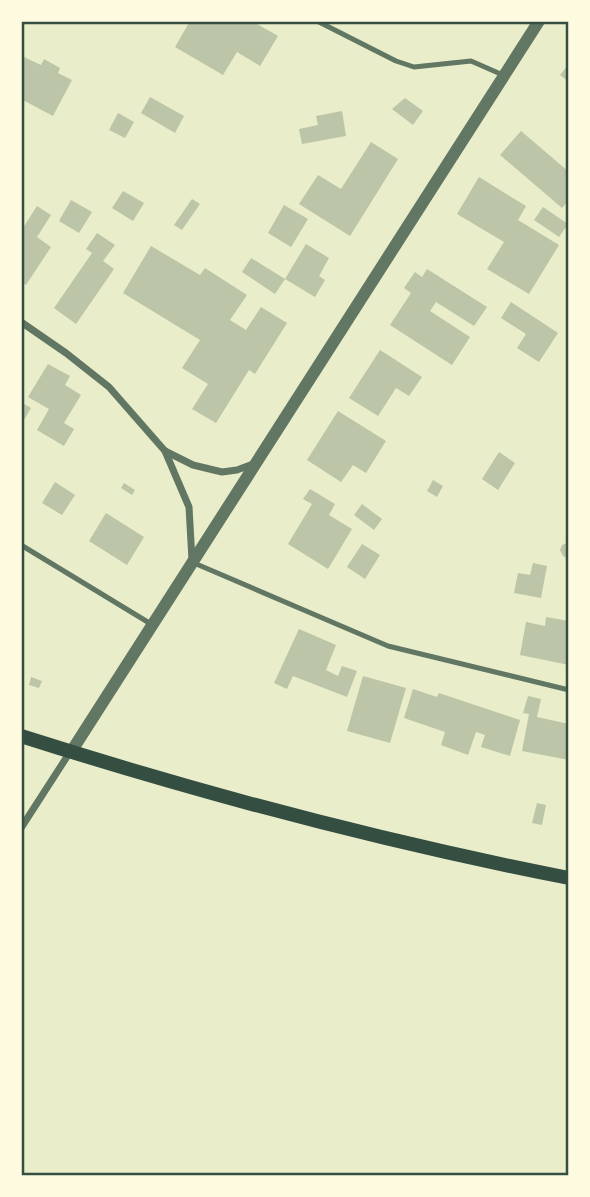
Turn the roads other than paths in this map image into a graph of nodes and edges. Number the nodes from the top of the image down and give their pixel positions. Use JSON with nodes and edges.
{"nodes":[{"id":1,"x":317,"y":21,"type":"edge"},
{"id":2,"x":540,"y":21,"type":"edge"},
{"id":3,"x":503,"y":75,"type":"junction"},
{"id":4,"x":21,"y":322,"type":"edge"},
{"id":5,"x":164,"y":451,"type":"junction"},
{"id":6,"x":254,"y":464,"type":"junction"},
{"id":7,"x":21,"y":545,"type":"edge"},
{"id":8,"x":191,"y":562,"type":"junction"},
{"id":9,"x":151,"y":624,"type":"junction"},
{"id":10,"x":569,"y":690,"type":"edge"},
{"id":11,"x":21,"y":736,"type":"edge"},
{"id":12,"x":71,"y":752,"type":"junction"},
{"id":13,"x":21,"y":828,"type":"edge"},
{"id":14,"x":569,"y":878,"type":"edge"}],
"edges":[{"from":1,"to":3,"type":"lane"},
{"from":2,"to":3,"type":"street"},
{"from":3,"to":6,"type":"street"},
{"from":4,"to":5,"type":"street"},
{"from":5,"to":6,"type":"street"},
{"from":5,"to":8,"type":"street"},
{"from":6,"to":8,"type":"street"},
{"from":7,"to":9,"type":"lane"},
{"from":8,"to":9,"type":"street"},
{"from":8,"to":10,"type":"lane"},
{"from":9,"to":12,"type":"street"},
{"from":11,"to":12,"type":"main road"},
{"from":12,"to":13,"type":"street"},
{"from":12,"to":14,"type":"main road"}]}
